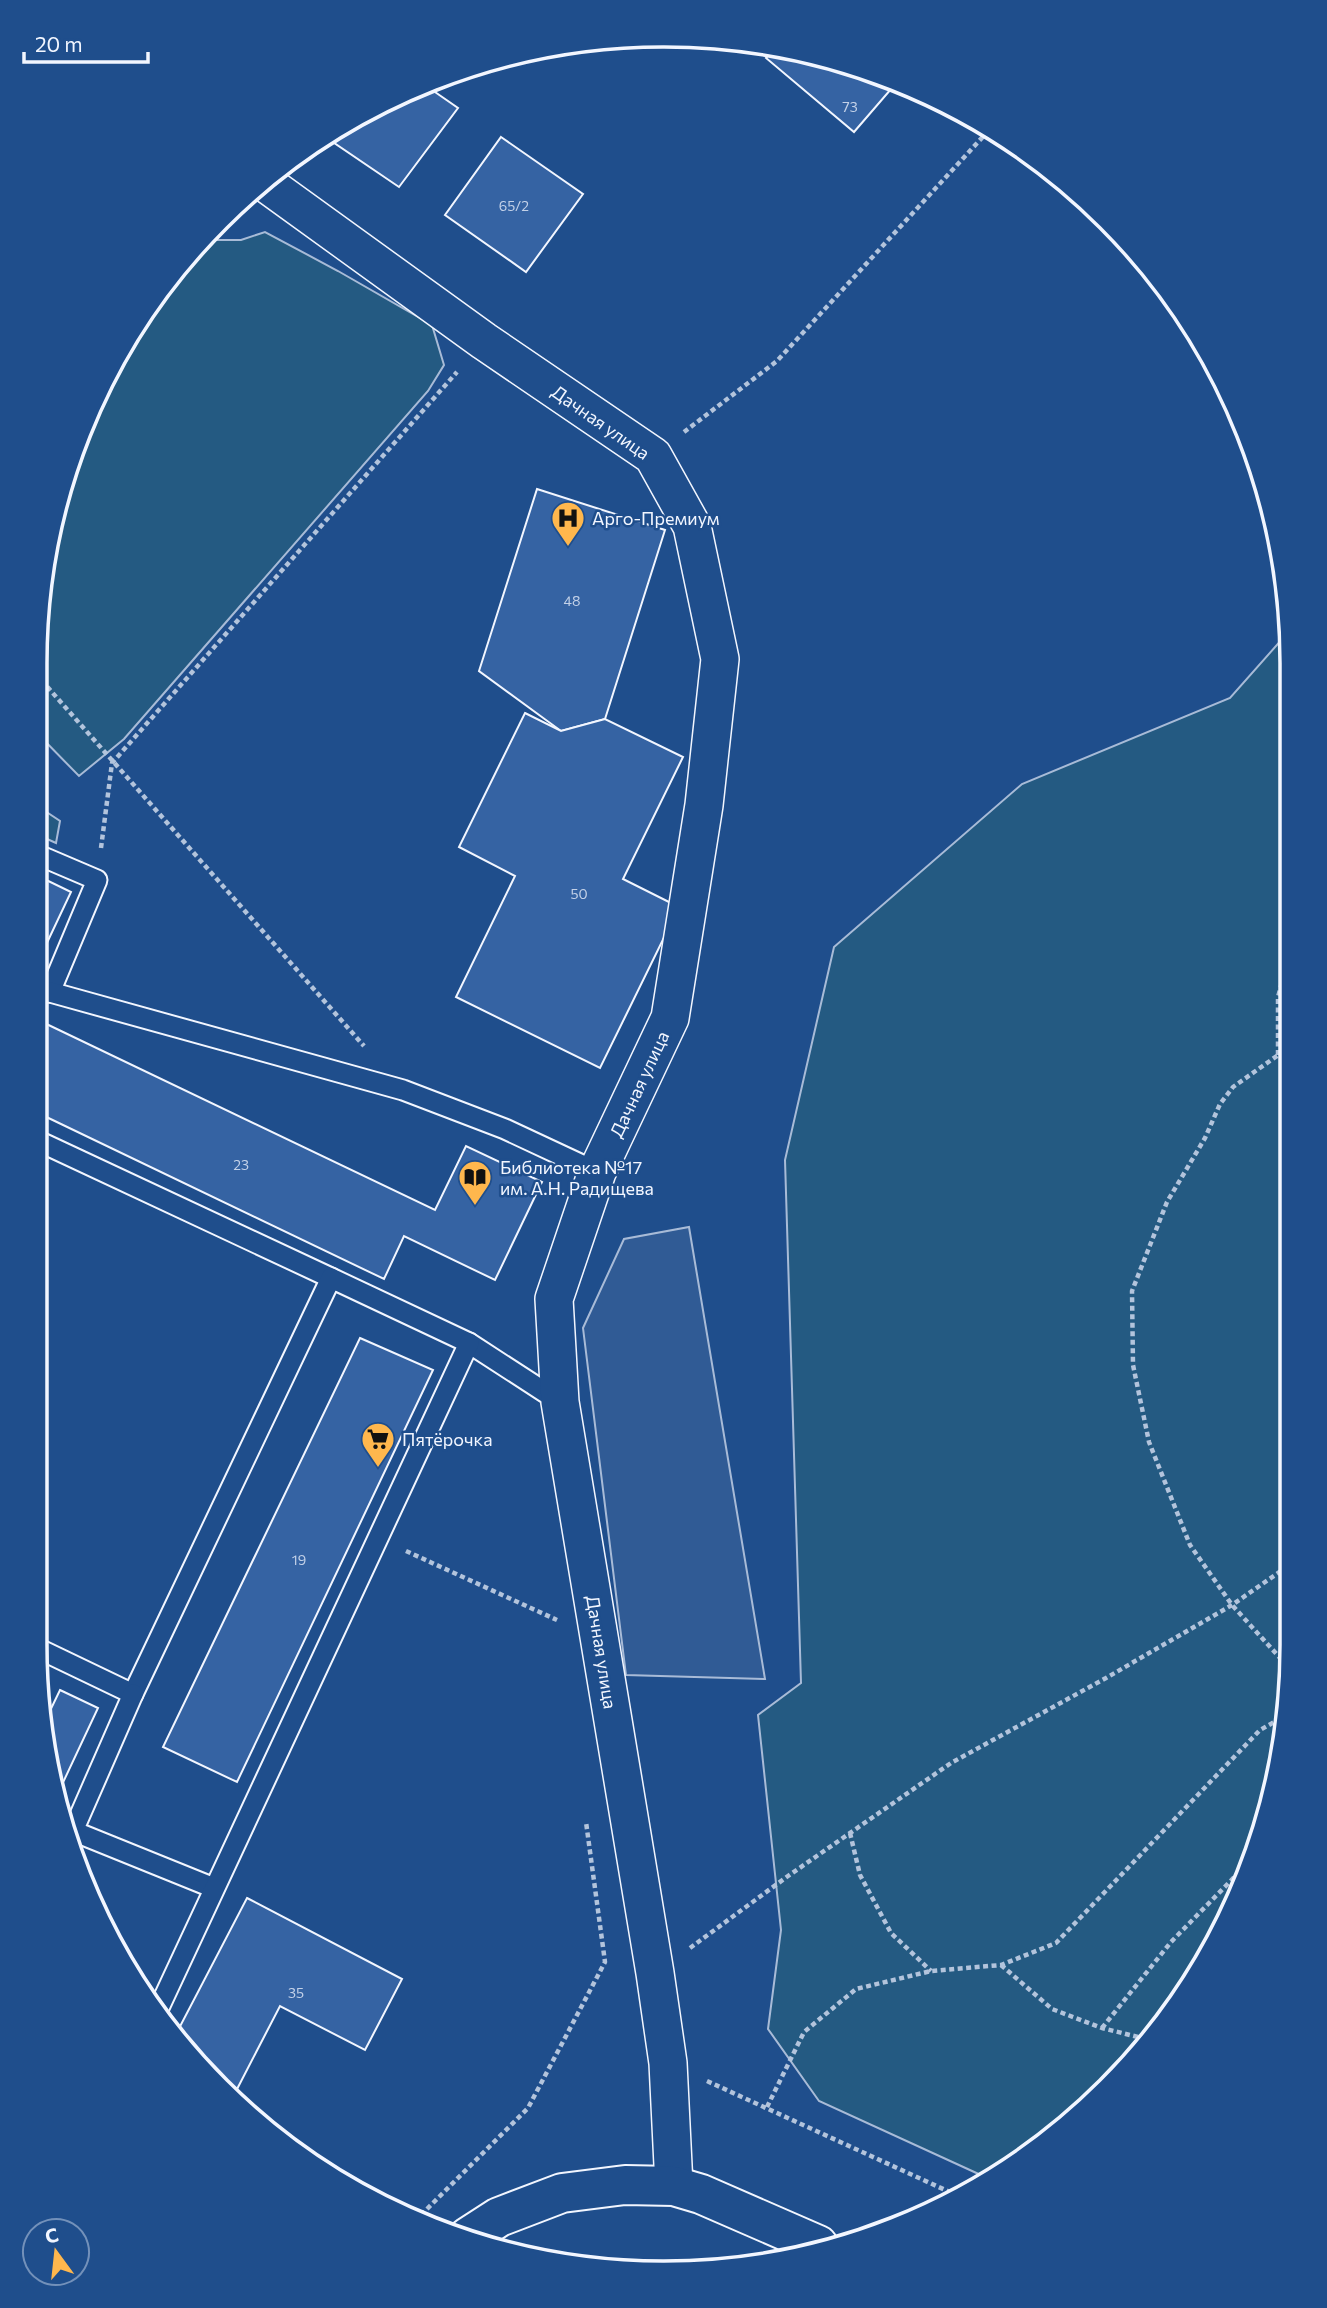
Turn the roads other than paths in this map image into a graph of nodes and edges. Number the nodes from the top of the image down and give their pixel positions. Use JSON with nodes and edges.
{"nodes":[{"id":1,"x":272,"y":188,"type":"edge"},
{"id":2,"x":47,"y":859,"type":"edge"},
{"id":3,"x":47,"y":984,"type":"edge"},
{"id":4,"x":47,"y":993,"type":"edge"},
{"id":5,"x":47,"y":1145,"type":"edge"},
{"id":6,"x":597,"y":1172,"type":"junction"},
{"id":7,"x":331,"y":1278,"type":"junction"},
{"id":8,"x":469,"y":1343,"type":"junction"},
{"id":9,"x":560,"y":1402,"type":"junction"},
{"id":10,"x":47,"y":1653,"type":"edge"},
{"id":11,"x":133,"y":1694,"type":"junction"},
{"id":12,"x":73,"y":1821,"type":"edge"},
{"id":13,"x":77,"y":1833,"type":"edge"},
{"id":14,"x":214,"y":1888,"type":"junction"},
{"id":15,"x":162,"y":2002,"type":"edge"},
{"id":16,"x":674,"y":2186,"type":"junction"},
{"id":17,"x":476,"y":2232,"type":"edge"},
{"id":18,"x":812,"y":2242,"type":"edge"}],
"edges":[{"from":1,"to":6,"type":"street","name":"Дачная улица"},
{"from":2,"to":3,"type":"lane"},
{"from":4,"to":6,"type":"lane"},
{"from":5,"to":7,"type":"lane"},
{"from":6,"to":9,"type":"street","name":"Дачная улица"},
{"from":7,"to":8,"type":"lane"},
{"from":7,"to":11,"type":"lane"},
{"from":8,"to":9,"type":"lane"},
{"from":8,"to":14,"type":"lane"},
{"from":9,"to":16,"type":"street","name":"Дачная улица"},
{"from":10,"to":11,"type":"lane"},
{"from":11,"to":12,"type":"lane"},
{"from":13,"to":14,"type":"lane"},
{"from":14,"to":15,"type":"lane"},
{"from":16,"to":17,"type":"main road"},
{"from":16,"to":18,"type":"main road"}]}
